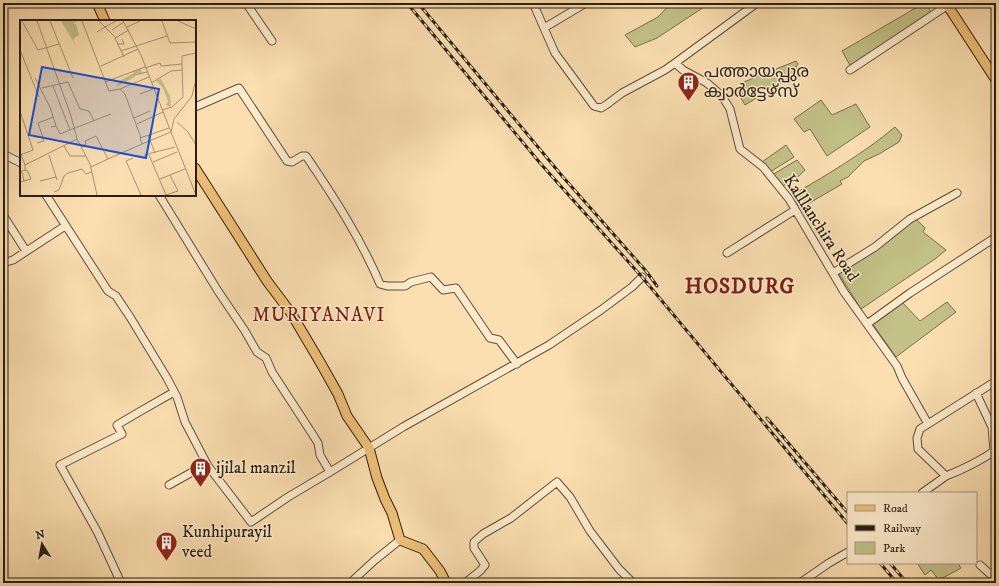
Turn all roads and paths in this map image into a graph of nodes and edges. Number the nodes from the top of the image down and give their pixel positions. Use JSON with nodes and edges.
{"nodes":[{"id":1,"x":98,"y":3,"type":"edge"},
{"id":2,"x":246,"y":3,"type":"edge"},
{"id":3,"x":533,"y":3,"type":"edge"},
{"id":4,"x":586,"y":3,"type":"edge"},
{"id":5,"x":757,"y":3,"type":"edge"},
{"id":6,"x":947,"y":4,"type":"edge"},
{"id":7,"x":105,"y":20,"type":"edge"},
{"id":8,"x":544,"y":28,"type":"junction"},
{"id":9,"x":272,"y":41,"type":"dead end"},
{"id":10,"x":675,"y":63,"type":"junction"},
{"id":11,"x":850,"y":70,"type":"dead end"},
{"id":12,"x":996,"y":80,"type":"edge"},
{"id":13,"x":196,"y":107,"type":"edge"},
{"id":14,"x":3,"y":154,"type":"edge"},
{"id":15,"x":20,"y":162,"type":"edge"},
{"id":16,"x":196,"y":170,"type":"edge"},
{"id":17,"x":957,"y":193,"type":"dead end"},
{"id":18,"x":47,"y":196,"type":"edge"},
{"id":19,"x":159,"y":196,"type":"edge"},
{"id":20,"x":795,"y":210,"type":"junction"},
{"id":21,"x":3,"y":214,"type":"edge"},
{"id":22,"x":65,"y":226,"type":"junction"},
{"id":23,"x":996,"y":237,"type":"edge"},
{"id":24,"x":26,"y":251,"type":"junction"},
{"id":25,"x":727,"y":253,"type":"dead end"},
{"id":26,"x":3,"y":263,"type":"edge"},
{"id":27,"x":833,"y":274,"type":"junction"},
{"id":28,"x":642,"y":277,"type":"dead end"},
{"id":29,"x":867,"y":324,"type":"junction"},
{"id":30,"x":517,"y":364,"type":"junction"},
{"id":31,"x":996,"y":381,"type":"edge"},
{"id":32,"x":174,"y":392,"type":"junction"},
{"id":33,"x":976,"y":393,"type":"junction"},
{"id":34,"x":928,"y":424,"type":"junction"},
{"id":35,"x":369,"y":448,"type":"junction"},
{"id":36,"x":995,"y":452,"type":"edge"},
{"id":37,"x":208,"y":466,"type":"junction"},
{"id":38,"x":330,"y":472,"type":"junction"},
{"id":39,"x":946,"y":476,"type":"junction"},
{"id":40,"x":169,"y":485,"type":"dead end"},
{"id":41,"x":923,"y":492,"type":"edge"},
{"id":42,"x":400,"y":540,"type":"junction"},
{"id":43,"x":847,"y":553,"type":"edge"},
{"id":44,"x":980,"y":565,"type":"dead end"},
{"id":45,"x":996,"y":571,"type":"edge"},
{"id":46,"x":121,"y":583,"type":"edge"},
{"id":47,"x":350,"y":583,"type":"edge"},
{"id":48,"x":446,"y":583,"type":"edge"},
{"id":49,"x":464,"y":583,"type":"edge"},
{"id":50,"x":633,"y":583,"type":"edge"},
{"id":51,"x":800,"y":583,"type":"edge"}],
"edges":[{"from":1,"to":7,"type":"main road"},
{"from":2,"to":9,"type":"street"},
{"from":3,"to":8,"type":"street"},
{"from":4,"to":8,"type":"street"},
{"from":5,"to":10,"type":"street"},
{"from":6,"to":11,"type":"street"},
{"from":6,"to":12,"type":"main road"},
{"from":8,"to":10,"type":"street"},
{"from":10,"to":20,"type":"street","name":"Kalllanchira Road"},
{"from":13,"to":30,"type":"street"},
{"from":14,"to":15,"type":"street"},
{"from":16,"to":35,"type":"main road"},
{"from":17,"to":27,"type":"street"},
{"from":18,"to":22,"type":"street"},
{"from":19,"to":38,"type":"street"},
{"from":20,"to":25,"type":"street"},
{"from":20,"to":27,"type":"street","name":"Kalllanchira Road"},
{"from":21,"to":24,"type":"street"},
{"from":22,"to":24,"type":"street"},
{"from":22,"to":32,"type":"street"},
{"from":23,"to":29,"type":"street"},
{"from":24,"to":26,"type":"street"},
{"from":27,"to":29,"type":"street","name":"Kalllanchira Road"},
{"from":28,"to":30,"type":"street"},
{"from":29,"to":34,"type":"street","name":"Kalllanchira Road"},
{"from":30,"to":35,"type":"street"},
{"from":31,"to":33,"type":"street"},
{"from":32,"to":37,"type":"street"},
{"from":32,"to":46,"type":"street"},
{"from":33,"to":34,"type":"street"},
{"from":33,"to":36,"type":"street"},
{"from":34,"to":39,"type":"street"},
{"from":35,"to":38,"type":"street"},
{"from":35,"to":42,"type":"main road"},
{"from":36,"to":39,"type":"street"},
{"from":37,"to":38,"type":"street"},
{"from":37,"to":40,"type":"street"},
{"from":39,"to":41,"type":"street"},
{"from":42,"to":47,"type":"street"},
{"from":42,"to":48,"type":"main road"},
{"from":43,"to":51,"type":"street"},
{"from":44,"to":45,"type":"street"},
{"from":49,"to":50,"type":"street"}]}
